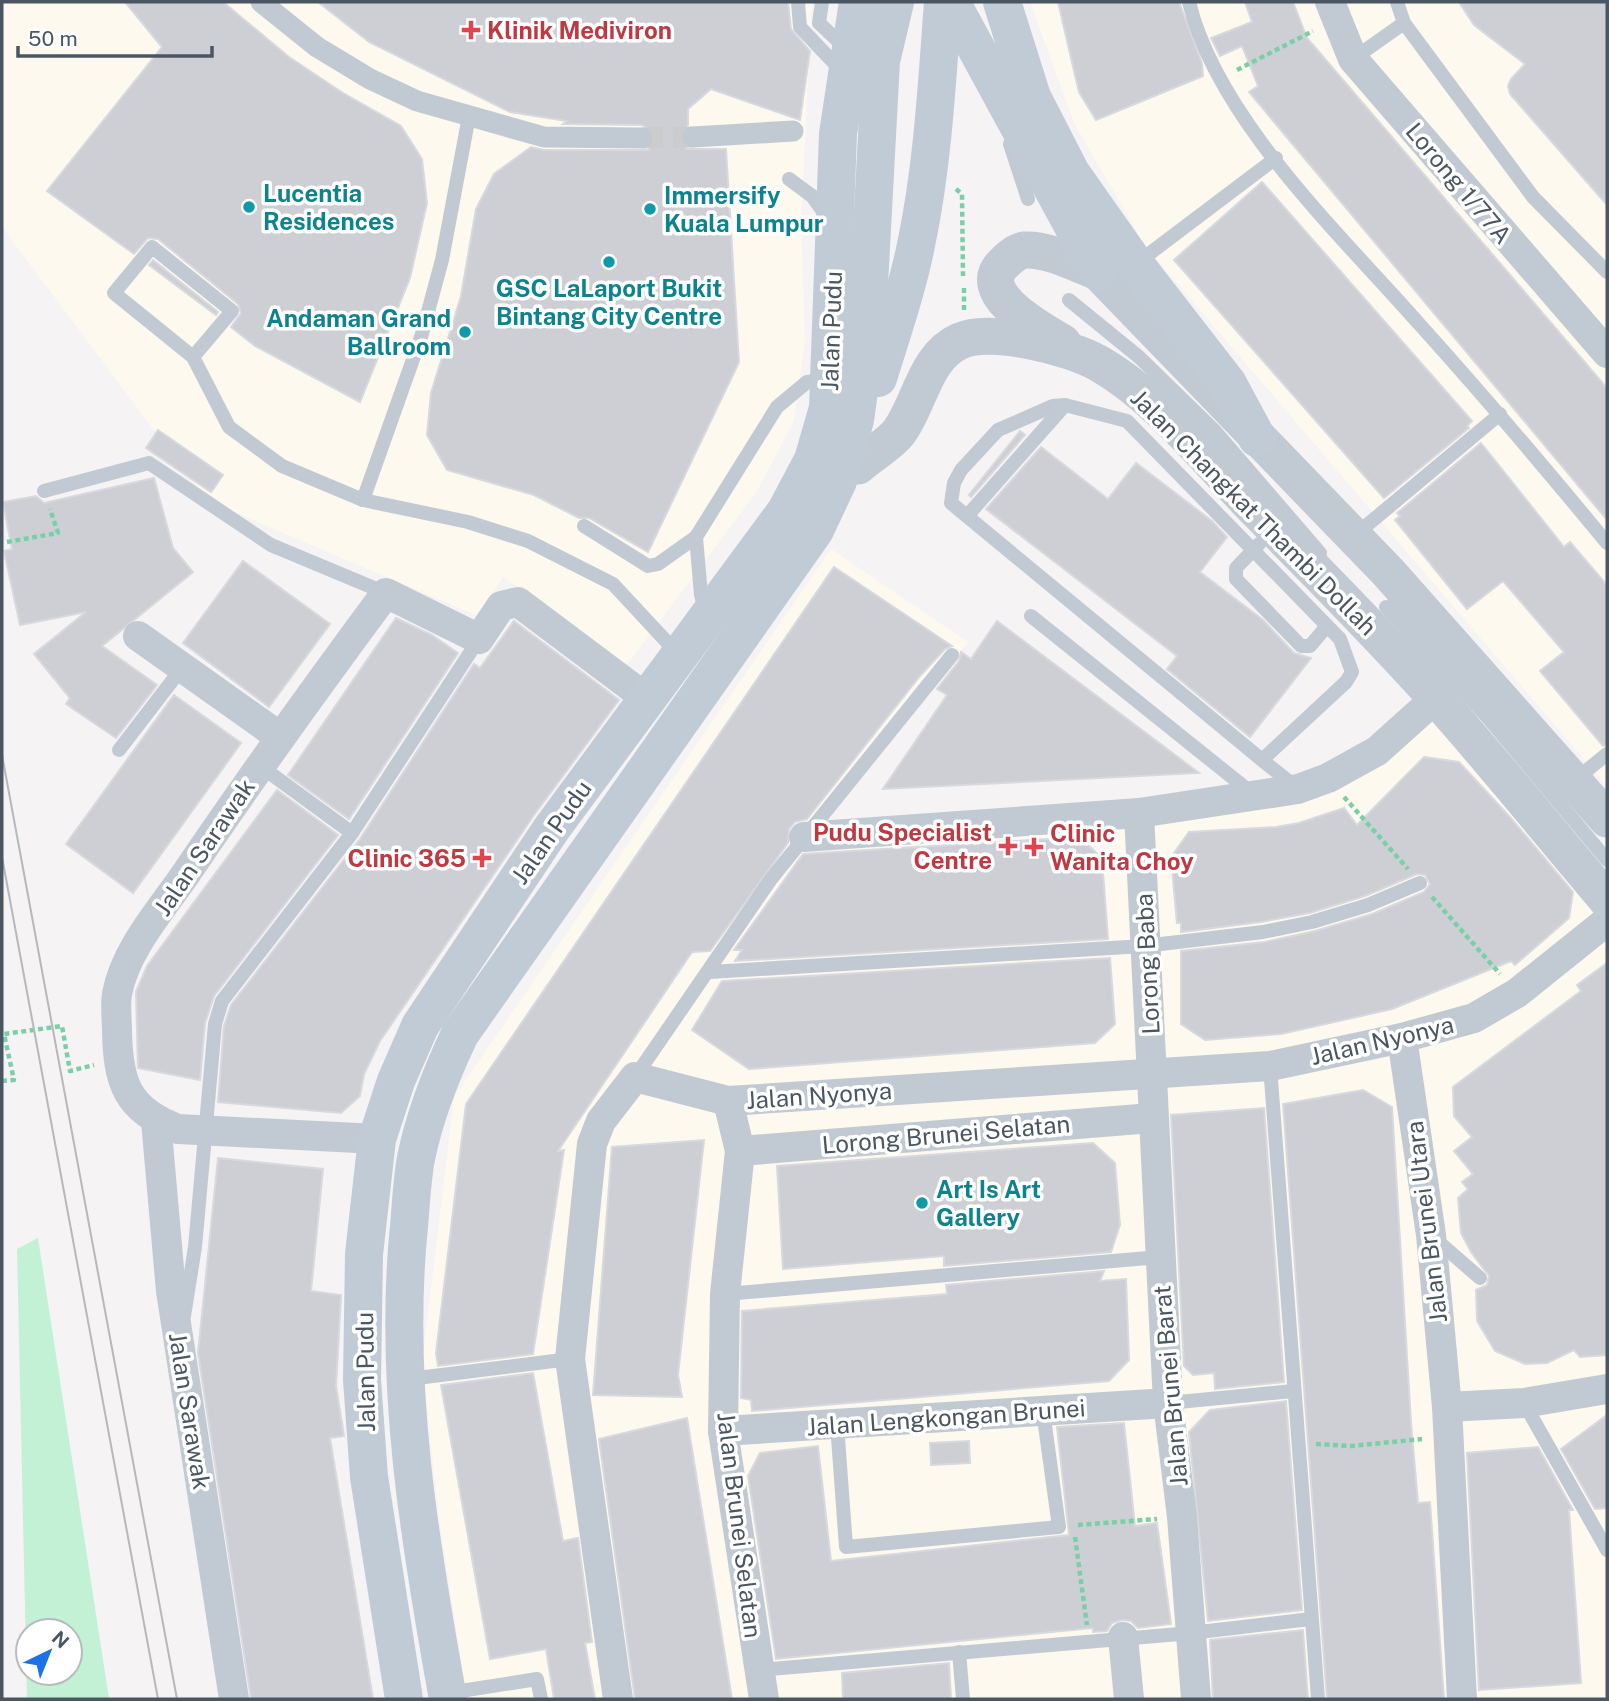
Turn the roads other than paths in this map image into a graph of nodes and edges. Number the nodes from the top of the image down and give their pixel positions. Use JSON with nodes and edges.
{"nodes":[{"id":1,"x":261,"y":2,"type":"edge"},
{"id":2,"x":798,"y":2,"type":"edge"},
{"id":3,"x":822,"y":2,"type":"edge"},
{"id":4,"x":841,"y":2,"type":"edge"},
{"id":5,"x":858,"y":2,"type":"edge"},
{"id":6,"x":895,"y":2,"type":"edge"},
{"id":7,"x":943,"y":2,"type":"edge"},
{"id":8,"x":951,"y":2,"type":"edge"},
{"id":9,"x":1002,"y":2,"type":"edge"},
{"id":10,"x":1189,"y":2,"type":"edge"},
{"id":11,"x":1397,"y":2,"type":"edge"},
{"id":12,"x":1332,"y":11,"type":"edge"},
{"id":13,"x":1404,"y":23,"type":"junction"},
{"id":14,"x":836,"y":52,"type":"junction"},
{"id":15,"x":1353,"y":59,"type":"junction"},
{"id":16,"x":990,"y":79,"type":"junction"},
{"id":17,"x":469,"y":116,"type":"junction"},
{"id":18,"x":793,"y":131,"type":"dead end"},
{"id":19,"x":838,"y":134,"type":"junction"},
{"id":20,"x":694,"y":137,"type":"tunnel mouth"},
{"id":21,"x":642,"y":138,"type":"tunnel mouth"},
{"id":22,"x":1276,"y":158,"type":"junction"},
{"id":23,"x":789,"y":179,"type":"dead end"},
{"id":24,"x":1028,"y":200,"type":"dead end"},
{"id":25,"x":834,"y":227,"type":"junction"},
{"id":26,"x":1135,"y":264,"type":"junction"},
{"id":27,"x":1098,"y":272,"type":"junction"},
{"id":28,"x":1607,"y":272,"type":"edge"},
{"id":29,"x":1069,"y":300,"type":"dead end"},
{"id":30,"x":1607,"y":353,"type":"edge"},
{"id":31,"x":193,"y":357,"type":"junction"},
{"id":32,"x":1099,"y":364,"type":"junction"},
{"id":33,"x":830,"y":380,"type":"junction"},
{"id":34,"x":1065,"y":405,"type":"junction"},
{"id":35,"x":1500,"y":414,"type":"junction"},
{"id":36,"x":1257,"y":438,"type":"junction"},
{"id":37,"x":858,"y":466,"type":"junction"},
{"id":38,"x":44,"y":491,"type":"road end"},
{"id":39,"x":363,"y":500,"type":"junction"},
{"id":40,"x":967,"y":516,"type":"junction"},
{"id":41,"x":584,"y":526,"type":"dead end"},
{"id":42,"x":815,"y":530,"type":"junction"},
{"id":43,"x":1354,"y":536,"type":"junction"},
{"id":44,"x":696,"y":537,"type":"junction"},
{"id":45,"x":1264,"y":538,"type":"junction"},
{"id":46,"x":1607,"y":543,"type":"edge"},
{"id":47,"x":386,"y":593,"type":"junction"},
{"id":48,"x":1387,"y":607,"type":"dead end"},
{"id":49,"x":1333,"y":611,"type":"junction"},
{"id":50,"x":707,"y":615,"type":"junction"},
{"id":51,"x":1031,"y":616,"type":"dead end"},
{"id":52,"x":138,"y":636,"type":"dead end"},
{"id":53,"x":479,"y":639,"type":"junction"},
{"id":54,"x":678,"y":654,"type":"junction"},
{"id":55,"x":952,"y":654,"type":"dead end"},
{"id":56,"x":182,"y":668,"type":"junction"},
{"id":57,"x":646,"y":698,"type":"junction"},
{"id":58,"x":1436,"y":698,"type":"junction"},
{"id":59,"x":280,"y":737,"type":"junction"},
{"id":60,"x":119,"y":750,"type":"dead end"},
{"id":61,"x":1607,"y":754,"type":"edge"},
{"id":62,"x":1262,"y":760,"type":"junction"},
{"id":63,"x":260,"y":765,"type":"junction"},
{"id":64,"x":1575,"y":780,"type":"junction"},
{"id":65,"x":1298,"y":789,"type":"junction"},
{"id":66,"x":1254,"y":795,"type":"junction"},
{"id":67,"x":1139,"y":813,"type":"junction"},
{"id":68,"x":1607,"y":819,"type":"edge"},
{"id":69,"x":352,"y":833,"type":"junction"},
{"id":70,"x":804,"y":837,"type":"junction"},
{"id":71,"x":1607,"y":860,"type":"edge"},
{"id":72,"x":1420,"y":883,"type":"dead end"},
{"id":73,"x":1607,"y":900,"type":"edge"},
{"id":74,"x":1607,"y":921,"type":"edge"},
{"id":75,"x":1144,"y":946,"type":"junction"},
{"id":76,"x":710,"y":972,"type":"junction"},
{"id":77,"x":1402,"y":1038,"type":"junction"},
{"id":78,"x":1270,"y":1066,"type":"junction"},
{"id":79,"x":1153,"y":1073,"type":"junction"},
{"id":80,"x":635,"y":1077,"type":"junction"},
{"id":81,"x":728,"y":1101,"type":"junction"},
{"id":82,"x":1152,"y":1118,"type":"junction"},
{"id":83,"x":156,"y":1121,"type":"junction"},
{"id":84,"x":205,"y":1130,"type":"junction"},
{"id":85,"x":377,"y":1139,"type":"junction"},
{"id":86,"x":740,"y":1151,"type":"junction"},
{"id":87,"x":1431,"y":1235,"type":"junction"},
{"id":88,"x":1160,"y":1257,"type":"junction"},
{"id":89,"x":1480,"y":1278,"type":"dead end"},
{"id":90,"x":725,"y":1294,"type":"junction"},
{"id":91,"x":179,"y":1343,"type":"junction"},
{"id":92,"x":570,"y":1359,"type":"junction"},
{"id":93,"x":404,"y":1380,"type":"junction"},
{"id":94,"x":1607,"y":1389,"type":"edge"},
{"id":95,"x":1293,"y":1391,"type":"junction"},
{"id":96,"x":1168,"y":1403,"type":"junction"},
{"id":97,"x":1524,"y":1403,"type":"junction"},
{"id":98,"x":1447,"y":1407,"type":"junction"},
{"id":99,"x":1043,"y":1411,"type":"junction"},
{"id":100,"x":837,"y":1424,"type":"junction"},
{"id":101,"x":723,"y":1431,"type":"junction"},
{"id":102,"x":1607,"y":1550,"type":"edge"},
{"id":103,"x":388,"y":1603,"type":"junction"},
{"id":104,"x":1311,"y":1619,"type":"junction"},
{"id":105,"x":1191,"y":1633,"type":"junction"},
{"id":106,"x":1124,"y":1637,"type":"junction"},
{"id":107,"x":959,"y":1652,"type":"junction"},
{"id":108,"x":762,"y":1685,"type":"edge"},
{"id":109,"x":440,"y":1697,"type":"edge"},
{"id":110,"x":234,"y":1699,"type":"edge"},
{"id":111,"x":404,"y":1699,"type":"edge"},
{"id":112,"x":541,"y":1699,"type":"edge"},
{"id":113,"x":618,"y":1699,"type":"edge"},
{"id":114,"x":962,"y":1699,"type":"edge"},
{"id":115,"x":1129,"y":1699,"type":"edge"},
{"id":116,"x":1196,"y":1699,"type":"edge"},
{"id":117,"x":1318,"y":1699,"type":"edge"},
{"id":118,"x":1462,"y":1699,"type":"edge"}],
"edges":[{"from":1,"to":17,"type":"street"},
{"from":2,"to":14,"type":"lane"},
{"from":3,"to":14,"type":"lane"},
{"from":4,"to":14,"type":"main road"},
{"from":5,"to":19,"type":"main road","name":"Jalan Pudu"},
{"from":6,"to":42,"type":"main road","name":"Jalan Pudu"},
{"from":7,"to":37,"type":"main road"},
{"from":8,"to":16,"type":"main road"},
{"from":9,"to":26,"type":"main road"},
{"from":10,"to":22,"type":"lane"},
{"from":11,"to":13,"type":"lane"},
{"from":12,"to":15,"type":"street","name":"Lorong 1/77A"},
{"from":13,"to":15,"type":"lane"},
{"from":13,"to":28,"type":"lane"},
{"from":14,"to":19,"type":"main road"},
{"from":15,"to":30,"type":"street","name":"Lorong 1/77A"},
{"from":16,"to":24,"type":"lane"},
{"from":16,"to":27,"type":"main road"},
{"from":17,"to":21,"type":"street"},
{"from":17,"to":39,"type":"lane"},
{"from":18,"to":20,"type":"street"},
{"from":19,"to":25,"type":"main road","name":"Jalan Pudu"},
{"from":22,"to":26,"type":"lane"},
{"from":22,"to":35,"type":"lane"},
{"from":23,"to":25,"type":"lane"},
{"from":25,"to":33,"type":"main road","name":"Jalan Pudu"},
{"from":26,"to":36,"type":"main road"},
{"from":27,"to":32,"type":"street"},
{"from":27,"to":36,"type":"street"},
{"from":29,"to":49,"type":"lane"},
{"from":31,"to":31,"type":"lane"},
{"from":31,"to":39,"type":"lane"},
{"from":32,"to":37,"type":"street","name":"Jalan Changkat Thambi Dollah"},
{"from":32,"to":45,"type":"street","name":"Jalan Changkat Thambi Dollah"},
{"from":33,"to":44,"type":"lane"},
{"from":33,"to":50,"type":"main road","name":"Jalan Pudu"},
{"from":34,"to":40,"type":"lane"},
{"from":34,"to":40,"type":"lane"},
{"from":34,"to":45,"type":"lane"},
{"from":35,"to":43,"type":"lane"},
{"from":35,"to":46,"type":"lane"},
{"from":36,"to":43,"type":"street"},
{"from":37,"to":42,"type":"main road"},
{"from":38,"to":47,"type":"lane"},
{"from":39,"to":54,"type":"lane"},
{"from":40,"to":62,"type":"lane"},
{"from":41,"to":44,"type":"lane"},
{"from":42,"to":93,"type":"main road","name":"Jalan Pudu"},
{"from":43,"to":64,"type":"street"},
{"from":44,"to":50,"type":"lane"},
{"from":45,"to":49,"type":"street","name":"Jalan Changkat Thambi Dollah"},
{"from":45,"to":49,"type":"lane"},
{"from":47,"to":53,"type":"street"},
{"from":47,"to":59,"type":"street","name":"Jalan Sarawak"},
{"from":48,"to":71,"type":"lane"},
{"from":49,"to":58,"type":"street","name":"Jalan Changkat Thambi Dollah"},
{"from":49,"to":62,"type":"lane"},
{"from":50,"to":54,"type":"main road","name":"Jalan Pudu"},
{"from":51,"to":66,"type":"lane"},
{"from":52,"to":56,"type":"street"},
{"from":53,"to":57,"type":"street"},
{"from":53,"to":69,"type":"lane"},
{"from":54,"to":57,"type":"main road","name":"Jalan Pudu"},
{"from":55,"to":70,"type":"lane"},
{"from":56,"to":59,"type":"street"},
{"from":56,"to":60,"type":"lane"},
{"from":57,"to":85,"type":"main road","name":"Jalan Pudu"},
{"from":58,"to":65,"type":"street"},
{"from":58,"to":73,"type":"street","name":"Jalan Changkat Thambi Dollah"},
{"from":59,"to":63,"type":"street","name":"Jalan Sarawak"},
{"from":61,"to":64,"type":"lane"},
{"from":62,"to":65,"type":"lane"},
{"from":63,"to":69,"type":"lane"},
{"from":63,"to":83,"type":"street","name":"Jalan Sarawak"},
{"from":64,"to":68,"type":"street"},
{"from":65,"to":66,"type":"street"},
{"from":66,"to":67,"type":"street"},
{"from":67,"to":70,"type":"street"},
{"from":67,"to":75,"type":"street","name":"Lorong Baba"},
{"from":69,"to":84,"type":"lane"},
{"from":70,"to":76,"type":"lane"},
{"from":72,"to":75,"type":"lane"},
{"from":74,"to":77,"type":"street","name":"Jalan Nyonya"},
{"from":75,"to":76,"type":"lane"},
{"from":75,"to":79,"type":"street","name":"Lorong Baba"},
{"from":76,"to":80,"type":"lane"},
{"from":77,"to":78,"type":"street","name":"Jalan Nyonya"},
{"from":77,"to":87,"type":"street","name":"Jalan Brunei Utara"},
{"from":78,"to":79,"type":"street","name":"Jalan Nyonya"},
{"from":78,"to":95,"type":"lane"},
{"from":79,"to":81,"type":"street","name":"Jalan Nyonya"},
{"from":79,"to":82,"type":"street","name":"Jalan Brunei Barat"},
{"from":80,"to":81,"type":"street","name":"Jalan Nyonya"},
{"from":80,"to":92,"type":"street"},
{"from":81,"to":86,"type":"street","name":"Jalan Brunei Selatan"},
{"from":82,"to":86,"type":"street","name":"Lorong Brunei Selatan"},
{"from":82,"to":88,"type":"street","name":"Jalan Brunei Barat"},
{"from":83,"to":84,"type":"street","name":"Jalan Sarawak"},
{"from":83,"to":91,"type":"street","name":"Jalan Sarawak"},
{"from":84,"to":85,"type":"street","name":"Jalan Sarawak"},
{"from":84,"to":91,"type":"lane"},
{"from":85,"to":103,"type":"main road","name":"Jalan Pudu"},
{"from":86,"to":90,"type":"street","name":"Jalan Brunei Selatan"},
{"from":87,"to":89,"type":"lane"},
{"from":87,"to":98,"type":"street","name":"Jalan Brunei Utara"},
{"from":88,"to":90,"type":"lane"},
{"from":88,"to":96,"type":"street","name":"Jalan Brunei Barat"},
{"from":90,"to":101,"type":"street","name":"Jalan Brunei Selatan"},
{"from":91,"to":110,"type":"street","name":"Jalan Sarawak"},
{"from":92,"to":93,"type":"lane"},
{"from":92,"to":113,"type":"street"},
{"from":93,"to":109,"type":"main road","name":"Jalan Pudu"},
{"from":94,"to":97,"type":"street"},
{"from":95,"to":96,"type":"lane"},
{"from":95,"to":104,"type":"lane"},
{"from":96,"to":99,"type":"street","name":"Jalan Lengkongan Brunei"},
{"from":96,"to":105,"type":"street","name":"Jalan Brunei Barat"},
{"from":97,"to":98,"type":"street"},
{"from":97,"to":102,"type":"lane"},
{"from":98,"to":118,"type":"street","name":"Jalan Brunei Utara"},
{"from":99,"to":100,"type":"street","name":"Jalan Lengkongan Brunei"},
{"from":99,"to":100,"type":"lane"},
{"from":100,"to":101,"type":"street","name":"Jalan Lengkongan Brunei"},
{"from":101,"to":108,"type":"street","name":"Jalan Brunei Selatan"},
{"from":103,"to":109,"type":"main road"},
{"from":103,"to":111,"type":"main road","name":"Jalan Pudu"},
{"from":104,"to":105,"type":"lane"},
{"from":104,"to":117,"type":"lane"},
{"from":105,"to":106,"type":"lane"},
{"from":105,"to":116,"type":"street","name":"Jalan Brunei Barat"},
{"from":106,"to":107,"type":"lane"},
{"from":106,"to":115,"type":"street"},
{"from":107,"to":108,"type":"lane"},
{"from":107,"to":114,"type":"lane"},
{"from":109,"to":112,"type":"lane"}]}
